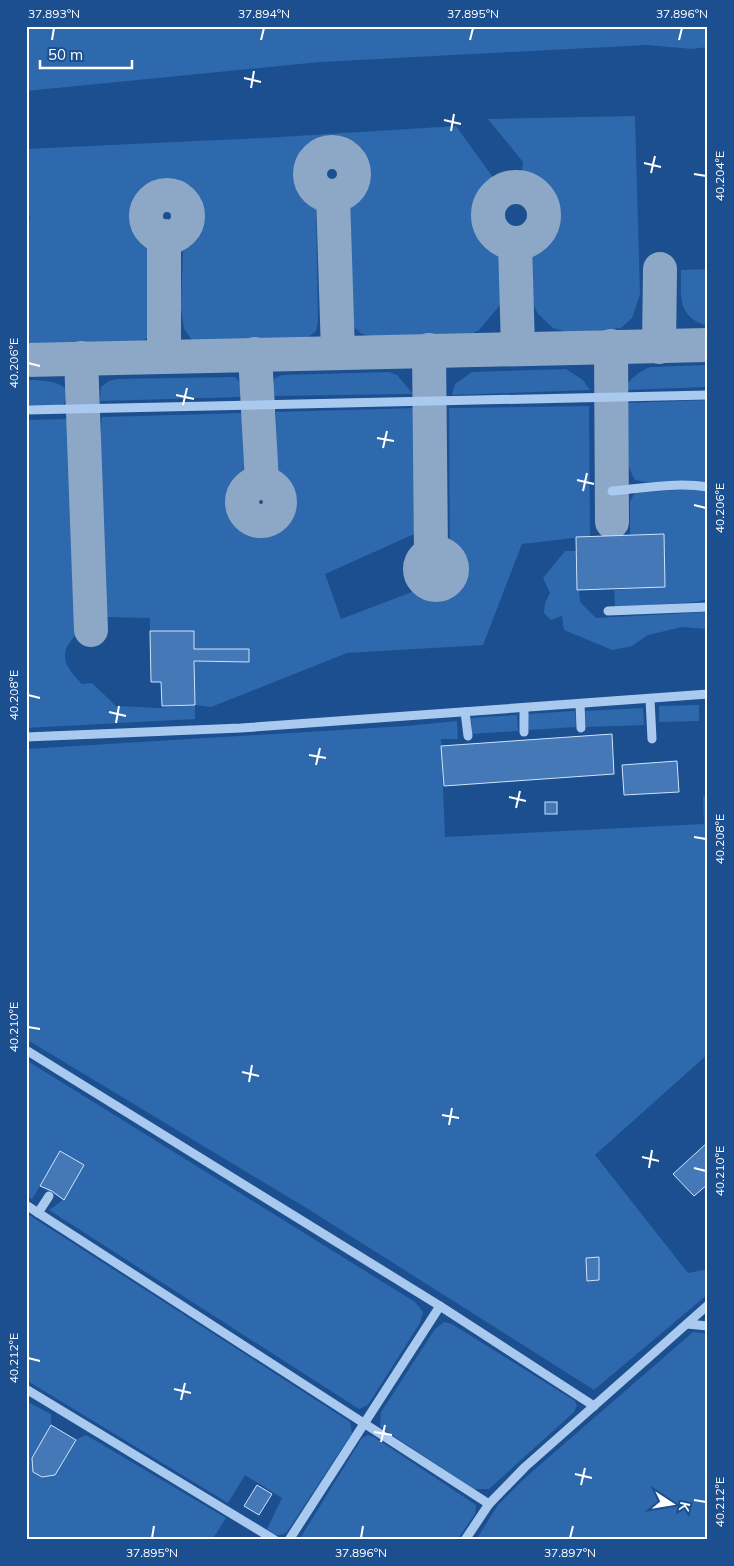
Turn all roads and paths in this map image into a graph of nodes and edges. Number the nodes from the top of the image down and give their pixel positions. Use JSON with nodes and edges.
{"nodes":[{"id":1,"x":708,"y":395,"type":"edge"},
{"id":2,"x":26,"y":410,"type":"edge"},
{"id":3,"x":708,"y":487,"type":"edge"},
{"id":4,"x":612,"y":491,"type":"dead end"},
{"id":5,"x":708,"y":607,"type":"edge"},
{"id":6,"x":608,"y":611,"type":"dead end"},
{"id":7,"x":708,"y":694,"type":"edge"},
{"id":8,"x":650,"y":698,"type":"junction"},
{"id":9,"x":580,"y":704,"type":"junction"},
{"id":10,"x":524,"y":708,"type":"junction"},
{"id":11,"x":466,"y":712,"type":"junction"},
{"id":12,"x":581,"y":728,"type":"dead end"},
{"id":13,"x":524,"y":732,"type":"dead end"},
{"id":14,"x":468,"y":736,"type":"dead end"},
{"id":15,"x":26,"y":737,"type":"edge"},
{"id":16,"x":652,"y":739,"type":"dead end"},
{"id":17,"x":26,"y":1050,"type":"edge"},
{"id":18,"x":49,"y":1196,"type":"dead end"},
{"id":19,"x":26,"y":1205,"type":"edge"},
{"id":20,"x":38,"y":1213,"type":"junction"},
{"id":21,"x":440,"y":1306,"type":"junction"},
{"id":22,"x":708,"y":1306,"type":"edge"},
{"id":23,"x":687,"y":1324,"type":"junction"},
{"id":24,"x":708,"y":1326,"type":"edge"},
{"id":25,"x":26,"y":1389,"type":"edge"},
{"id":26,"x":594,"y":1406,"type":"junction"},
{"id":27,"x":365,"y":1424,"type":"junction"},
{"id":28,"x":489,"y":1504,"type":"junction"},
{"id":29,"x":275,"y":1540,"type":"edge"},
{"id":30,"x":289,"y":1540,"type":"edge"},
{"id":31,"x":464,"y":1540,"type":"edge"}],
"edges":[{"from":1,"to":2,"type":"street"},
{"from":3,"to":4,"type":"street"},
{"from":5,"to":6,"type":"street"},
{"from":7,"to":8,"type":"street"},
{"from":8,"to":9,"type":"street"},
{"from":8,"to":16,"type":"street"},
{"from":9,"to":10,"type":"street"},
{"from":9,"to":12,"type":"street"},
{"from":10,"to":11,"type":"street"},
{"from":10,"to":13,"type":"street"},
{"from":11,"to":14,"type":"street"},
{"from":11,"to":15,"type":"street"},
{"from":17,"to":21,"type":"street"},
{"from":18,"to":20,"type":"street"},
{"from":19,"to":20,"type":"street"},
{"from":20,"to":27,"type":"street"},
{"from":21,"to":26,"type":"street"},
{"from":21,"to":27,"type":"street"},
{"from":22,"to":23,"type":"street"},
{"from":23,"to":24,"type":"street"},
{"from":23,"to":26,"type":"street"},
{"from":25,"to":29,"type":"street"},
{"from":26,"to":28,"type":"street"},
{"from":27,"to":28,"type":"street"},
{"from":27,"to":30,"type":"street"},
{"from":28,"to":31,"type":"street"}]}
